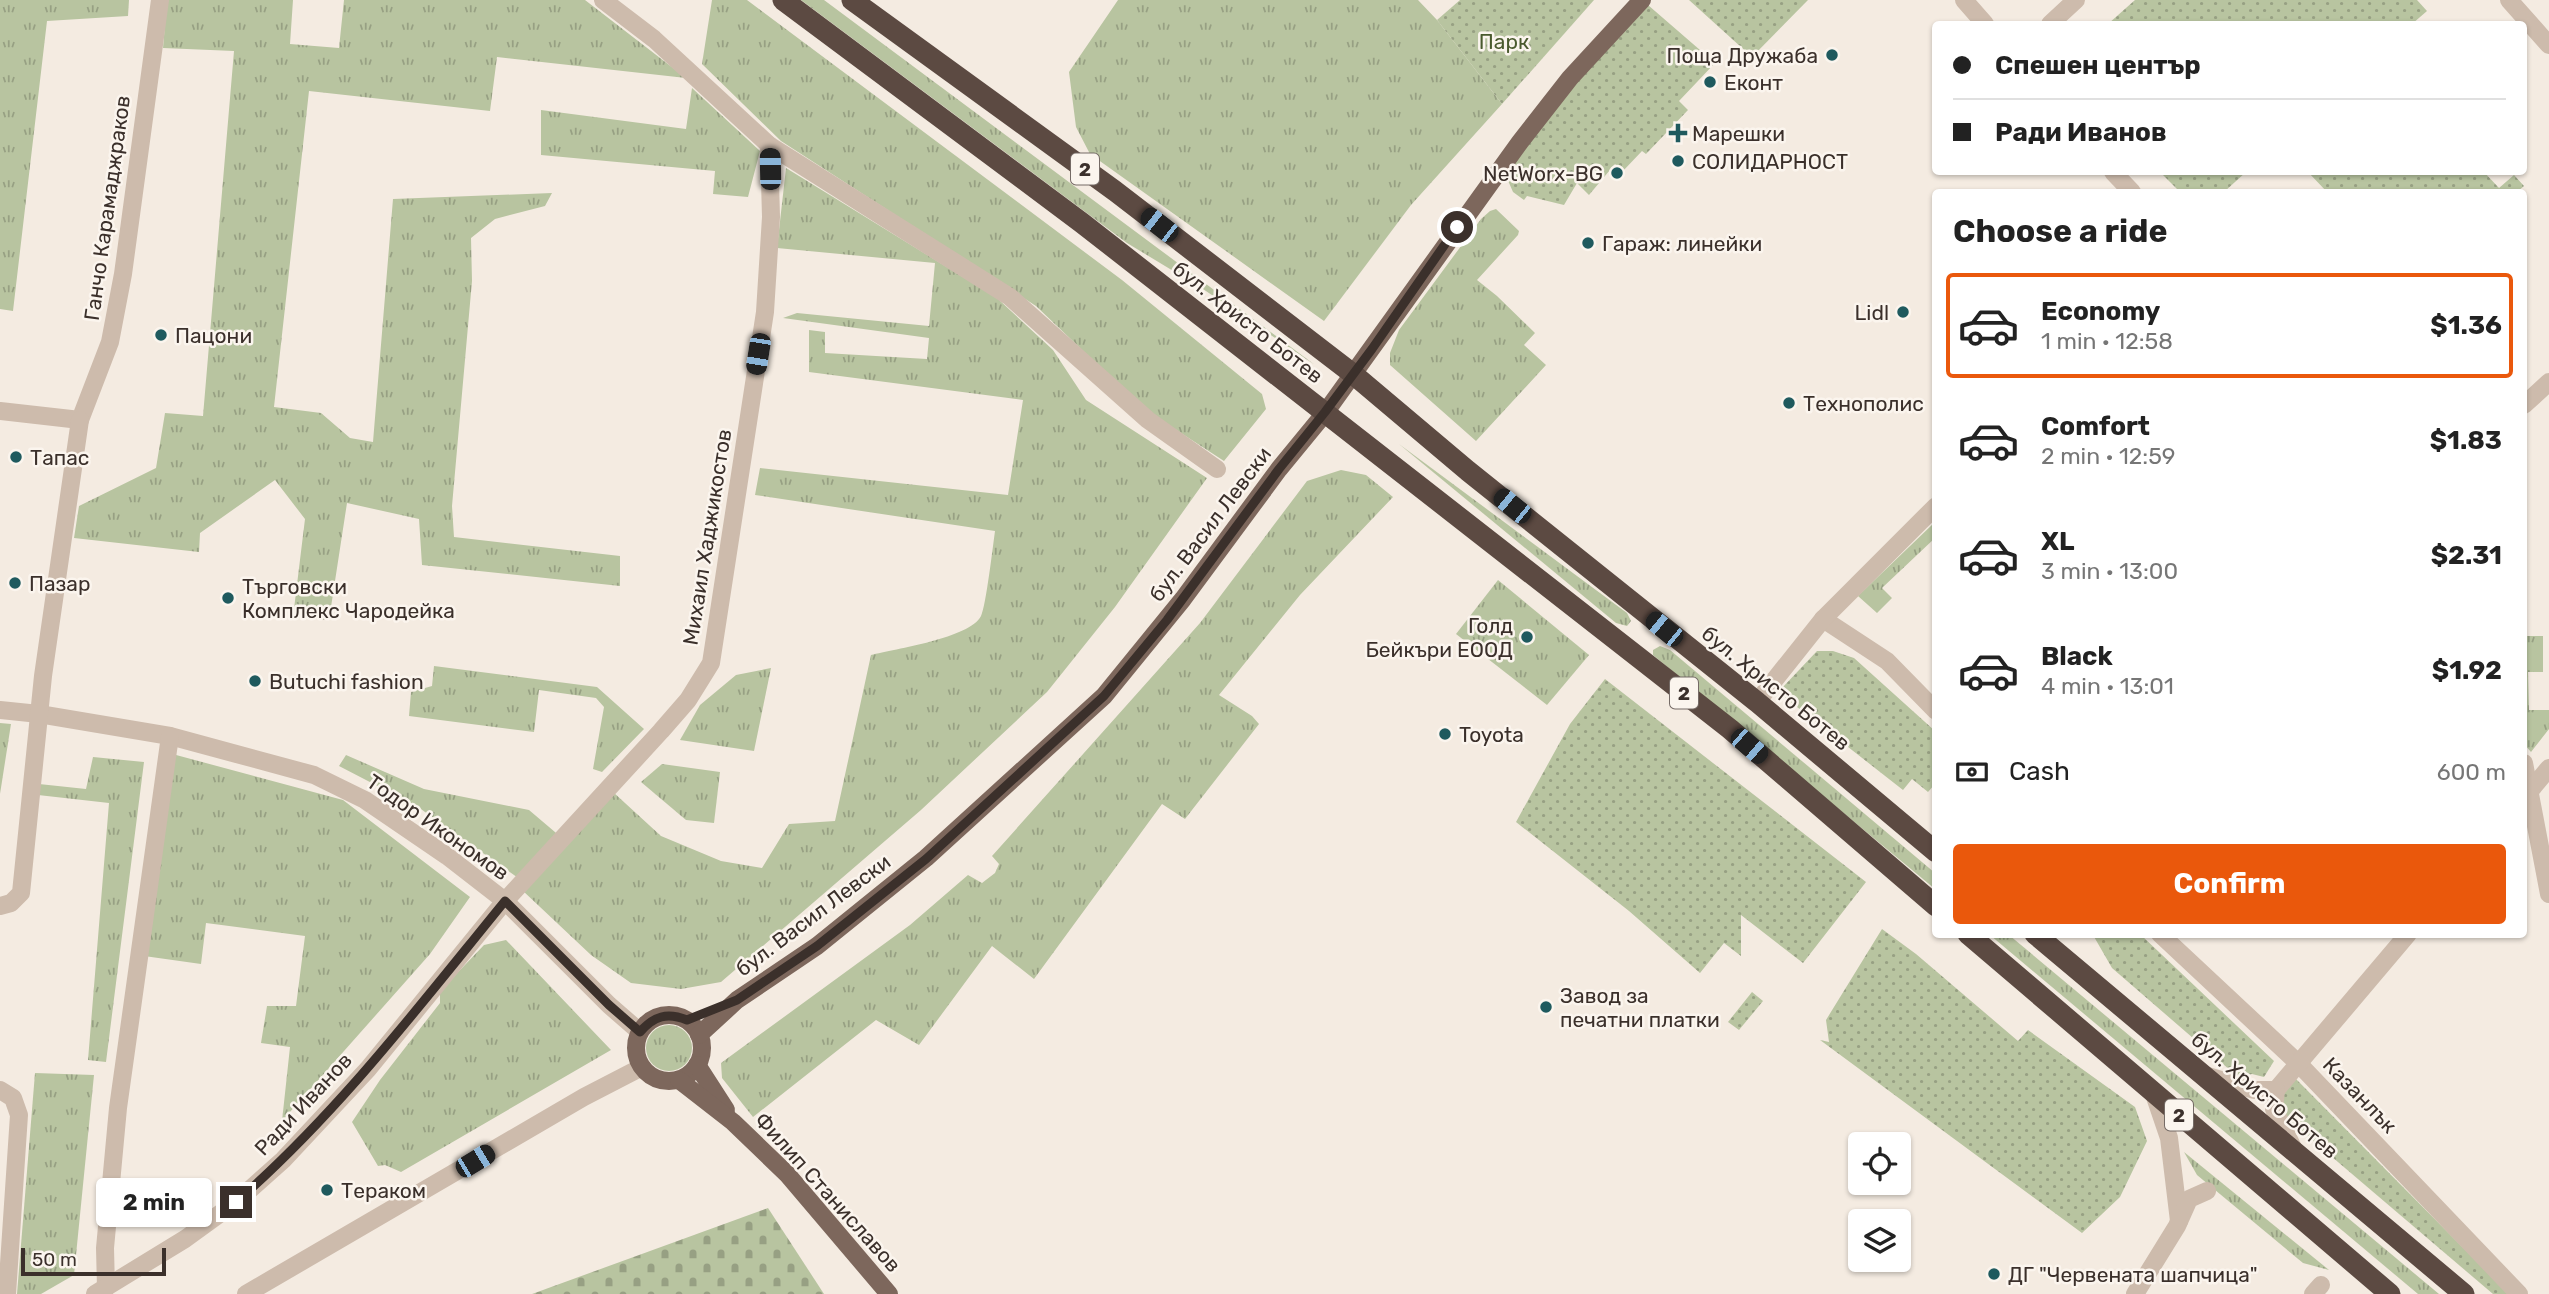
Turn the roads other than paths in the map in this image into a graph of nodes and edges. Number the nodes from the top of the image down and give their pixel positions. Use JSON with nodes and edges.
{"nodes":[{"id":1,"x":160,"y":0,"type":"edge"},
{"id":2,"x":603,"y":0,"type":"edge"},
{"id":3,"x":783,"y":0,"type":"edge"},
{"id":4,"x":852,"y":0,"type":"edge"},
{"id":5,"x":1642,"y":0,"type":"edge"},
{"id":6,"x":1964,"y":0,"type":"edge"},
{"id":7,"x":2076,"y":0,"type":"edge"},
{"id":8,"x":2509,"y":0,"type":"edge"},
{"id":9,"x":1982,"y":21,"type":"edge"},
{"id":10,"x":2053,"y":21,"type":"edge"},
{"id":11,"x":2549,"y":45,"type":"edge"},
{"id":12,"x":769,"y":145,"type":"junction"},
{"id":13,"x":2116,"y":175,"type":"edge"},
{"id":14,"x":2129,"y":189,"type":"edge"},
{"id":15,"x":1353,"y":374,"type":"junction"},
{"id":16,"x":2549,"y":382,"type":"edge"},
{"id":17,"x":2527,"y":402,"type":"edge"},
{"id":18,"x":0,"y":411,"type":"edge"},
{"id":19,"x":1325,"y":412,"type":"junction"},
{"id":20,"x":80,"y":420,"type":"junction"},
{"id":21,"x":1217,"y":469,"type":"dead end"},
{"id":22,"x":1932,"y":510,"type":"edge"},
{"id":23,"x":1824,"y":619,"type":"junction"},
{"id":24,"x":1664,"y":629,"type":"junction"},
{"id":25,"x":1637,"y":657,"type":"junction"},
{"id":26,"x":1756,"y":702,"type":"junction"},
{"id":27,"x":1932,"y":707,"type":"edge"},
{"id":28,"x":0,"y":710,"type":"edge"},
{"id":29,"x":39,"y":714,"type":"junction"},
{"id":30,"x":170,"y":736,"type":"junction"},
{"id":31,"x":2549,"y":768,"type":"edge"},
{"id":32,"x":2527,"y":795,"type":"edge"},
{"id":33,"x":1932,"y":849,"type":"edge"},
{"id":34,"x":2549,"y":894,"type":"edge"},
{"id":35,"x":505,"y":901,"type":"junction"},
{"id":36,"x":1932,"y":903,"type":"edge"},
{"id":37,"x":0,"y":906,"type":"edge"},
{"id":38,"x":1973,"y":938,"type":"edge"},
{"id":39,"x":2040,"y":938,"type":"edge"},
{"id":40,"x":2165,"y":938,"type":"edge"},
{"id":41,"x":2405,"y":938,"type":"edge"},
{"id":42,"x":737,"y":1000,"type":"junction"},
{"id":43,"x":687,"y":1020,"type":"junction"},
{"id":44,"x":640,"y":1032,"type":"junction"},
{"id":45,"x":699,"y":1035,"type":"junction"},
{"id":46,"x":2298,"y":1063,"type":"junction"},
{"id":47,"x":697,"y":1066,"type":"junction"},
{"id":48,"x":642,"y":1067,"type":"junction"},
{"id":49,"x":2201,"y":1074,"type":"junction"},
{"id":50,"x":679,"y":1080,"type":"junction"},
{"id":51,"x":0,"y":1090,"type":"edge"},
{"id":52,"x":2276,"y":1090,"type":"junction"},
{"id":53,"x":2154,"y":1094,"type":"junction"},
{"id":54,"x":733,"y":1122,"type":"junction"},
{"id":55,"x":2296,"y":1153,"type":"junction"},
{"id":56,"x":2207,"y":1191,"type":"dead end"},
{"id":57,"x":2179,"y":1221,"type":"junction"},
{"id":58,"x":100,"y":1291,"type":"edge"},
{"id":59,"x":7,"y":1294,"type":"edge"},
{"id":60,"x":246,"y":1294,"type":"edge"},
{"id":61,"x":889,"y":1294,"type":"edge"},
{"id":62,"x":2136,"y":1294,"type":"edge"},
{"id":63,"x":2390,"y":1294,"type":"edge"},
{"id":64,"x":2464,"y":1294,"type":"edge"},
{"id":65,"x":2519,"y":1294,"type":"edge"}],
"edges":[{"from":1,"to":20,"type":"street","name":"Ганчо Карамаджраков"},
{"from":2,"to":12,"type":"street"},
{"from":3,"to":19,"type":"highway","name":"бул. Христо Ботев","number":"2"},
{"from":4,"to":15,"type":"highway","name":"бул. Христо Ботев","number":"2"},
{"from":5,"to":15,"type":"main road","name":"бул. Васил Левски"},
{"from":6,"to":9,"type":"street"},
{"from":7,"to":10,"type":"street"},
{"from":8,"to":11,"type":"street"},
{"from":12,"to":21,"type":"street"},
{"from":12,"to":35,"type":"street","name":"Михаил Хаджикостов"},
{"from":13,"to":14,"type":"street"},
{"from":15,"to":19,"type":"main road","name":"бул. Васил Левски"},
{"from":15,"to":24,"type":"highway","name":"бул. Христо Ботев","number":"2"},
{"from":16,"to":17,"type":"street"},
{"from":18,"to":20,"type":"street"},
{"from":19,"to":25,"type":"highway","name":"бул. Христо Ботев","number":"2"},
{"from":19,"to":42,"type":"main road","name":"бул. Васил Левски"},
{"from":20,"to":29,"type":"street","name":"Ганчо Карамаджраков"},
{"from":22,"to":23,"type":"street"},
{"from":23,"to":26,"type":"street"},
{"from":23,"to":27,"type":"street"},
{"from":24,"to":25,"type":"highway"},
{"from":24,"to":26,"type":"highway","name":"бул. Христо Ботев","number":"2"},
{"from":25,"to":36,"type":"highway","name":"бул. Христо Ботев","number":"2"},
{"from":26,"to":33,"type":"highway","name":"бул. Христо Ботев","number":"2"},
{"from":28,"to":29,"type":"street","name":"Тодор Икономов"},
{"from":29,"to":30,"type":"street","name":"Тодор Икономов"},
{"from":29,"to":37,"type":"street","name":"Ганчо Карамаджраков"},
{"from":30,"to":35,"type":"street","name":"Тодор Икономов"},
{"from":30,"to":58,"type":"street"},
{"from":31,"to":32,"type":"street"},
{"from":32,"to":34,"type":"street"},
{"from":35,"to":44,"type":"street","name":"Тодор Икономов"},
{"from":35,"to":58,"type":"street","name":"Ради Иванов"},
{"from":38,"to":53,"type":"highway","number":"2"},
{"from":39,"to":49,"type":"highway","name":"бул. Христо Ботев","number":"2"},
{"from":40,"to":46,"type":"street","name":"Казанлък"},
{"from":41,"to":46,"type":"street"},
{"from":42,"to":43,"type":"main road","name":"бул. Васил Левски"},
{"from":42,"to":45,"type":"main road","name":"бул. Васил Левски"},
{"from":43,"to":44,"type":"main road"},
{"from":43,"to":45,"type":"main road"},
{"from":44,"to":48,"type":"main road"},
{"from":45,"to":47,"type":"main road"},
{"from":46,"to":52,"type":"street"},
{"from":46,"to":65,"type":"street","name":"Казанлък"},
{"from":47,"to":50,"type":"main road"},
{"from":47,"to":54,"type":"main road","name":"Филип Станиславов"},
{"from":48,"to":50,"type":"main road"},
{"from":48,"to":60,"type":"street"},
{"from":49,"to":52,"type":"street"},
{"from":49,"to":55,"type":"highway","name":"бул. Христо Ботев","number":"2"},
{"from":50,"to":54,"type":"main road","name":"Филип Станиславов"},
{"from":51,"to":59,"type":"street"},
{"from":52,"to":55,"type":"street"},
{"from":53,"to":57,"type":"street"},
{"from":53,"to":63,"type":"highway","number":"2"},
{"from":54,"to":61,"type":"main road","name":"Филип Станиславов"},
{"from":55,"to":64,"type":"highway","name":"бул. Христо Ботев","number":"2"},
{"from":56,"to":57,"type":"street"},
{"from":57,"to":62,"type":"street"}]}
